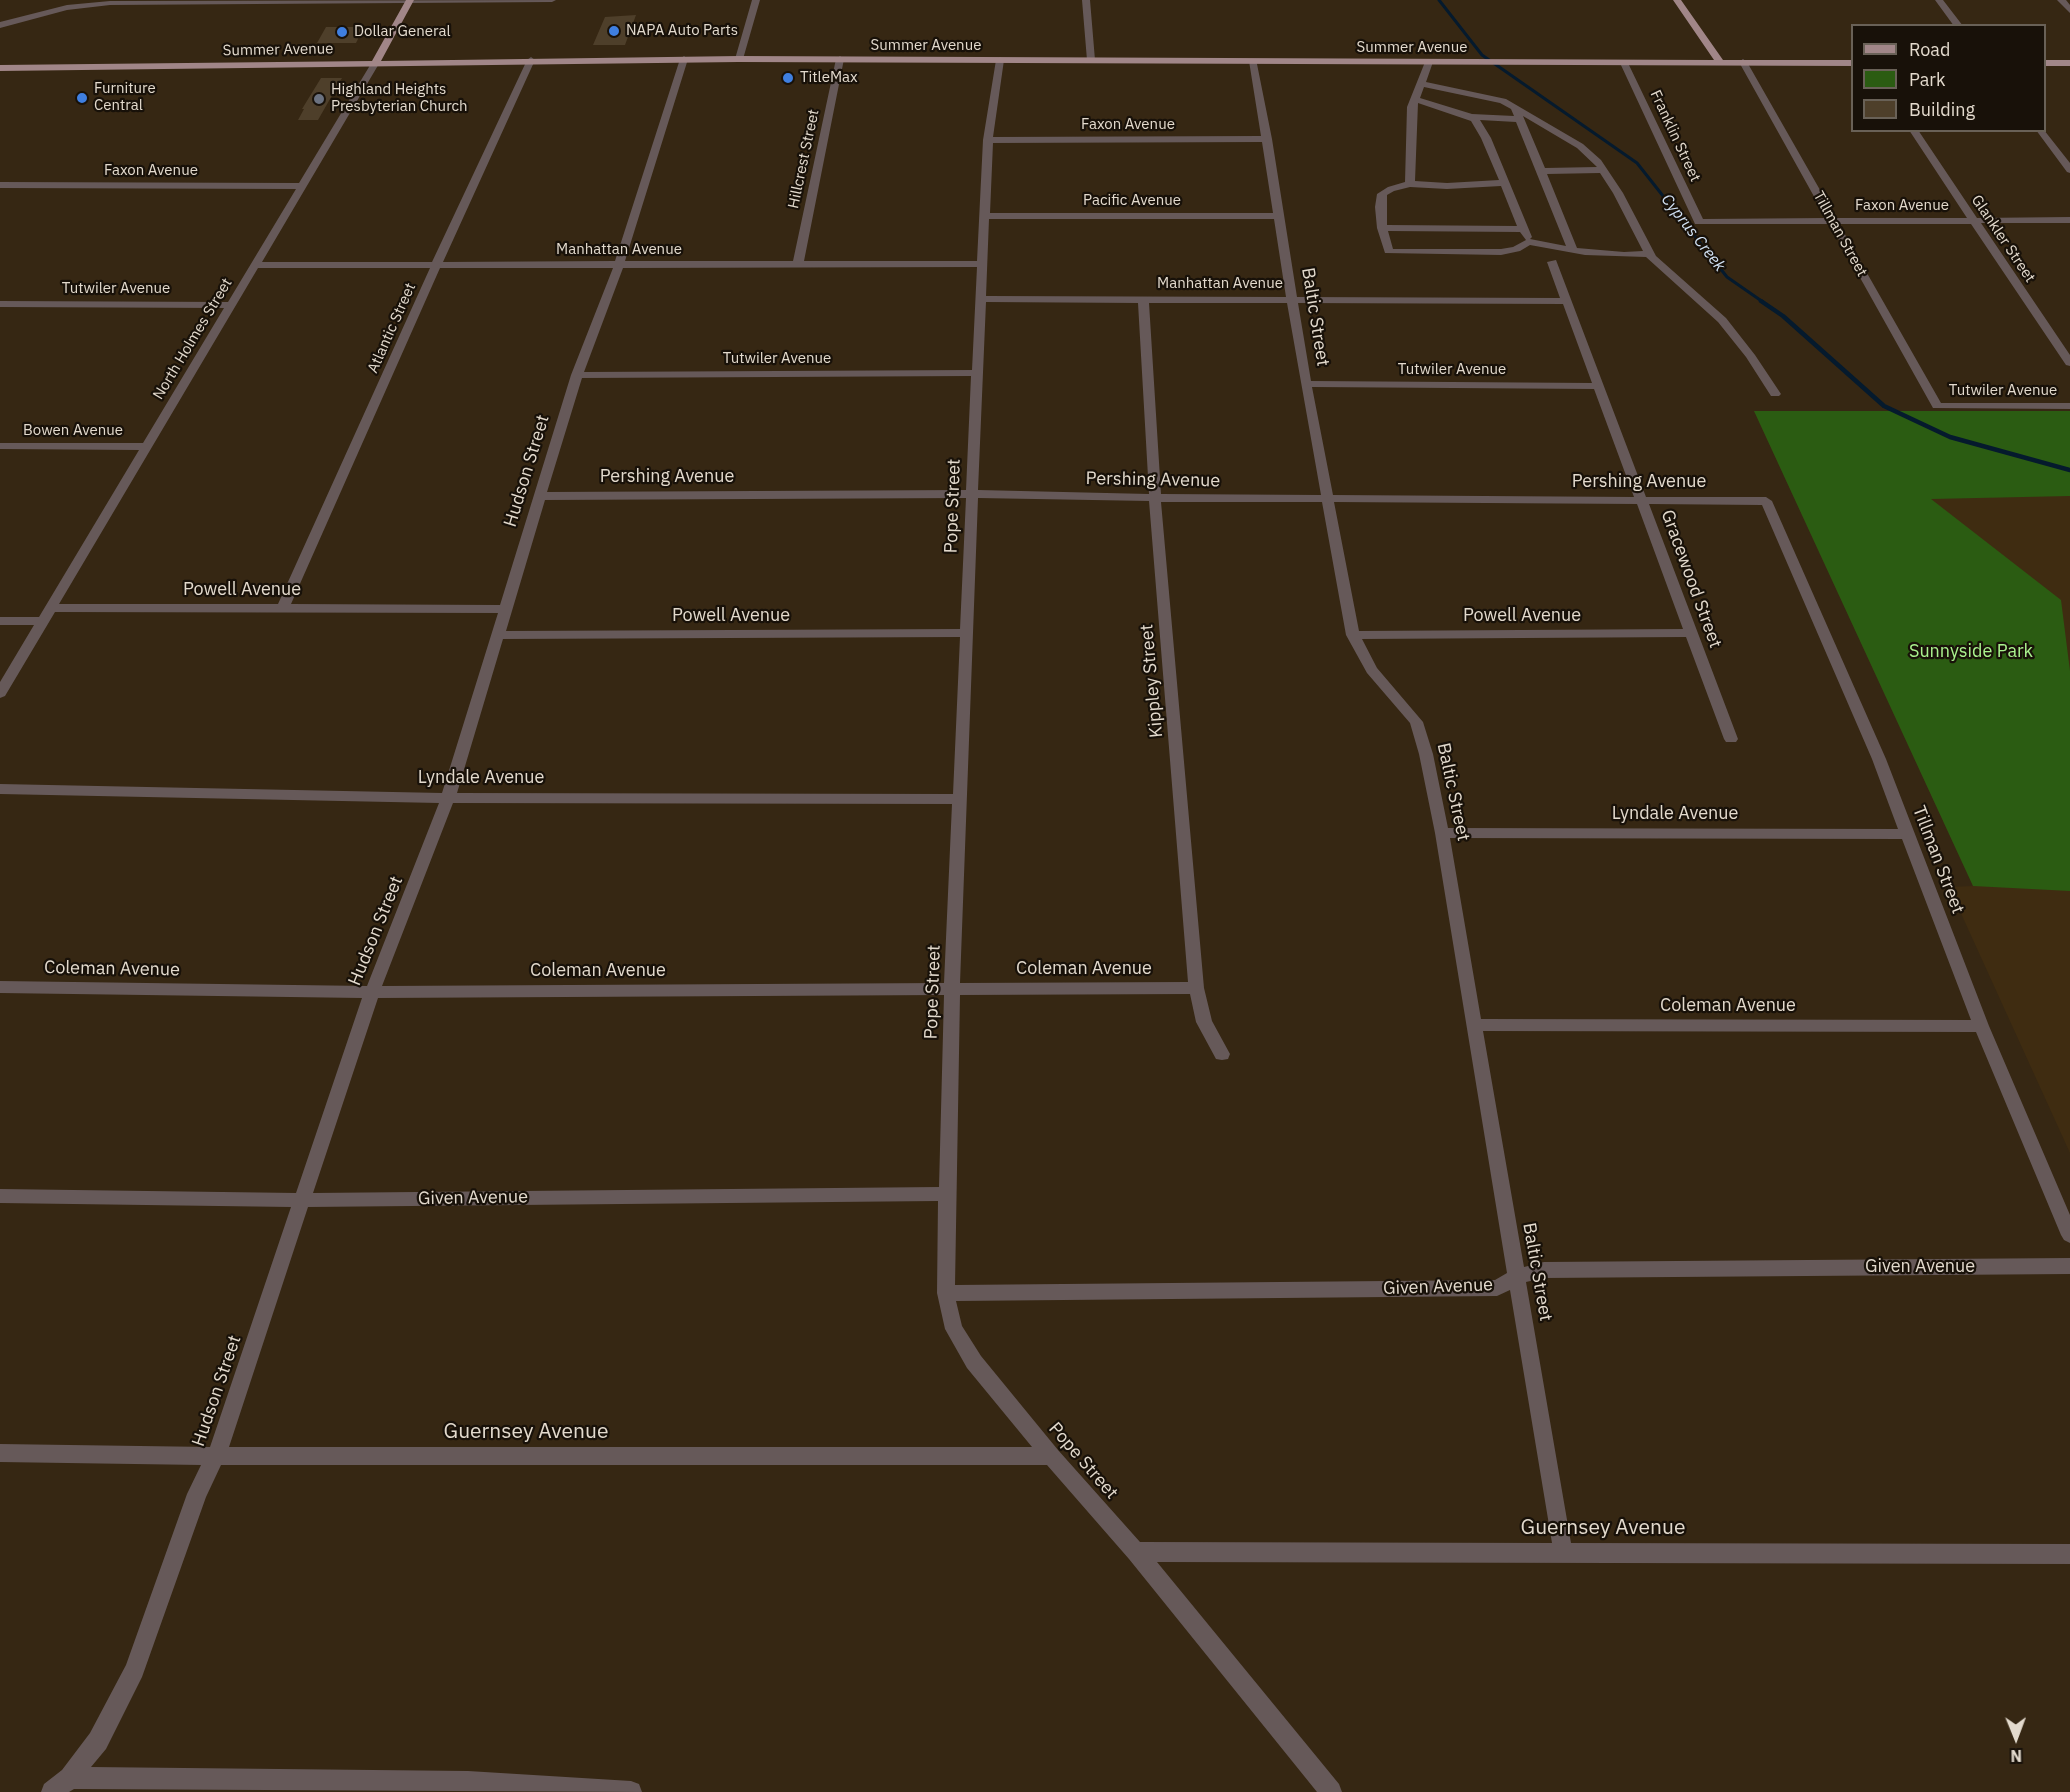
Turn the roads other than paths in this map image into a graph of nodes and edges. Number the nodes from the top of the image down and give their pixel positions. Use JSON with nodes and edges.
{"nodes":[{"id":1,"x":552,"y":0,"type":"edge"},
{"id":2,"x":756,"y":0,"type":"edge"},
{"id":3,"x":1086,"y":0,"type":"edge"},
{"id":4,"x":1677,"y":0,"type":"edge"},
{"id":5,"x":1939,"y":0,"type":"edge"},
{"id":6,"x":2061,"y":0,"type":"edge"},
{"id":7,"x":410,"y":1,"type":"edge"},
{"id":8,"x":2070,"y":10,"type":"edge"},
{"id":9,"x":1957,"y":24,"type":"edge"},
{"id":10,"x":0,"y":25,"type":"edge"},
{"id":11,"x":684,"y":59,"type":"junction"},
{"id":12,"x":739,"y":59,"type":"junction"},
{"id":13,"x":840,"y":59,"type":"junction"},
{"id":14,"x":531,"y":60,"type":"junction"},
{"id":15,"x":1000,"y":60,"type":"junction"},
{"id":16,"x":1091,"y":60,"type":"junction"},
{"id":17,"x":1253,"y":61,"type":"junction"},
{"id":18,"x":376,"y":62,"type":"junction"},
{"id":19,"x":1428,"y":62,"type":"junction"},
{"id":20,"x":1720,"y":62,"type":"junction"},
{"id":21,"x":1743,"y":62,"type":"junction"},
{"id":22,"x":1624,"y":63,"type":"junction"},
{"id":23,"x":1851,"y":63,"type":"edge"},
{"id":24,"x":2046,"y":63,"type":"edge"},
{"id":25,"x":2070,"y":63,"type":"edge"},
{"id":26,"x":0,"y":68,"type":"edge"},
{"id":27,"x":1421,"y":84,"type":"junction"},
{"id":28,"x":1414,"y":99,"type":"junction"},
{"id":29,"x":1515,"y":107,"type":"junction"},
{"id":30,"x":1471,"y":117,"type":"junction"},
{"id":31,"x":1520,"y":120,"type":"junction"},
{"id":32,"x":1914,"y":132,"type":"edge"},
{"id":33,"x":2042,"y":132,"type":"edge"},
{"id":34,"x":988,"y":140,"type":"junction"},
{"id":35,"x":1267,"y":140,"type":"junction"},
{"id":36,"x":1603,"y":170,"type":"junction"},
{"id":37,"x":2070,"y":170,"type":"edge"},
{"id":38,"x":1541,"y":171,"type":"junction"},
{"id":39,"x":1504,"y":183,"type":"junction"},
{"id":40,"x":1410,"y":184,"type":"junction"},
{"id":41,"x":0,"y":185,"type":"edge"},
{"id":42,"x":302,"y":186,"type":"junction"},
{"id":43,"x":985,"y":216,"type":"junction"},
{"id":44,"x":1279,"y":216,"type":"junction"},
{"id":45,"x":1972,"y":220,"type":"junction"},
{"id":46,"x":2070,"y":220,"type":"edge"},
{"id":47,"x":1832,"y":221,"type":"junction"},
{"id":48,"x":1699,"y":222,"type":"joint"},
{"id":49,"x":1382,"y":228,"type":"junction"},
{"id":50,"x":1523,"y":229,"type":"junction"},
{"id":51,"x":1529,"y":242,"type":"junction"},
{"id":52,"x":1573,"y":250,"type":"junction"},
{"id":53,"x":1649,"y":254,"type":"junction"},
{"id":54,"x":1552,"y":262,"type":"dead end"},
{"id":55,"x":798,"y":264,"type":"junction"},
{"id":56,"x":982,"y":264,"type":"junction"},
{"id":57,"x":255,"y":265,"type":"junction"},
{"id":58,"x":436,"y":265,"type":"junction"},
{"id":59,"x":619,"y":265,"type":"junction"},
{"id":60,"x":981,"y":299,"type":"junction"},
{"id":61,"x":1143,"y":299,"type":"junction"},
{"id":62,"x":1292,"y":300,"type":"junction"},
{"id":63,"x":1566,"y":300,"type":"junction"},
{"id":64,"x":0,"y":304,"type":"edge"},
{"id":65,"x":231,"y":305,"type":"junction"},
{"id":66,"x":2070,"y":363,"type":"edge"},
{"id":67,"x":978,"y":374,"type":"junction"},
{"id":68,"x":577,"y":375,"type":"junction"},
{"id":69,"x":1306,"y":384,"type":"junction"},
{"id":70,"x":1598,"y":386,"type":"junction"},
{"id":71,"x":1774,"y":394,"type":"dead end"},
{"id":72,"x":2070,"y":405,"type":"edge"},
{"id":73,"x":1937,"y":406,"type":"joint"},
{"id":74,"x":0,"y":446,"type":"edge"},
{"id":75,"x":146,"y":447,"type":"junction"},
{"id":76,"x":974,"y":494,"type":"junction"},
{"id":77,"x":540,"y":496,"type":"junction"},
{"id":78,"x":1155,"y":498,"type":"junction"},
{"id":79,"x":1329,"y":500,"type":"junction"},
{"id":80,"x":1642,"y":500,"type":"junction"},
{"id":81,"x":1766,"y":501,"type":"joint"},
{"id":82,"x":51,"y":608,"type":"junction"},
{"id":83,"x":284,"y":608,"type":"junction"},
{"id":84,"x":504,"y":609,"type":"junction"},
{"id":85,"x":0,"y":621,"type":"edge"},
{"id":86,"x":43,"y":621,"type":"junction"},
{"id":87,"x":967,"y":633,"type":"junction"},
{"id":88,"x":1691,"y":633,"type":"junction"},
{"id":89,"x":496,"y":635,"type":"junction"},
{"id":90,"x":1353,"y":635,"type":"junction"},
{"id":91,"x":0,"y":693,"type":"edge"},
{"id":92,"x":1731,"y":739,"type":"dead end"},
{"id":93,"x":0,"y":789,"type":"edge"},
{"id":94,"x":448,"y":798,"type":"junction"},
{"id":95,"x":961,"y":799,"type":"junction"},
{"id":96,"x":1442,"y":832,"type":"junction"},
{"id":97,"x":1908,"y":834,"type":"junction"},
{"id":98,"x":0,"y":987,"type":"edge"},
{"id":99,"x":1196,"y":988,"type":"junction"},
{"id":100,"x":952,"y":989,"type":"junction"},
{"id":101,"x":372,"y":992,"type":"junction"},
{"id":102,"x":1475,"y":1025,"type":"junction"},
{"id":103,"x":1981,"y":1026,"type":"junction"},
{"id":104,"x":1222,"y":1054,"type":"dead end"},
{"id":105,"x":947,"y":1194,"type":"junction"},
{"id":106,"x":0,"y":1196,"type":"edge"},
{"id":107,"x":302,"y":1200,"type":"junction"},
{"id":108,"x":2070,"y":1235,"type":"edge"},
{"id":109,"x":2070,"y":1266,"type":"edge"},
{"id":110,"x":1518,"y":1275,"type":"junction"},
{"id":111,"x":946,"y":1293,"type":"junction"},
{"id":112,"x":0,"y":1453,"type":"edge"},
{"id":113,"x":216,"y":1456,"type":"junction"},
{"id":114,"x":1051,"y":1456,"type":"junction"},
{"id":115,"x":1136,"y":1552,"type":"junction"},
{"id":116,"x":1563,"y":1552,"type":"junction"},
{"id":117,"x":2070,"y":1554,"type":"edge"},
{"id":118,"x":70,"y":1779,"type":"junction"},
{"id":119,"x":52,"y":1792,"type":"edge"},
{"id":120,"x":632,"y":1792,"type":"edge"},
{"id":121,"x":1330,"y":1792,"type":"edge"}],
"edges":[{"from":1,"to":7,"type":"street"},
{"from":2,"to":12,"type":"street"},
{"from":3,"to":16,"type":"street"},
{"from":4,"to":20,"type":"main road"},
{"from":5,"to":9,"type":"street"},
{"from":6,"to":8,"type":"street"},
{"from":7,"to":10,"type":"street"},
{"from":7,"to":18,"type":"main road","name":"North Holmes Street"},
{"from":11,"to":12,"type":"main road","name":"Summer Avenue"},
{"from":11,"to":14,"type":"main road","name":"Summer Avenue"},
{"from":11,"to":59,"type":"street","name":"Hudson Street"},
{"from":12,"to":13,"type":"main road","name":"Summer Avenue"},
{"from":13,"to":15,"type":"main road","name":"Summer Avenue"},
{"from":13,"to":55,"type":"street","name":"Hillcrest Street"},
{"from":14,"to":18,"type":"main road","name":"Summer Avenue"},
{"from":14,"to":58,"type":"street","name":"Atlantic Street"},
{"from":15,"to":16,"type":"main road","name":"Summer Avenue"},
{"from":15,"to":34,"type":"street","name":"Pope Street"},
{"from":16,"to":17,"type":"main road","name":"Summer Avenue"},
{"from":17,"to":19,"type":"main road","name":"Summer Avenue"},
{"from":17,"to":35,"type":"street","name":"Baltic Street"},
{"from":18,"to":26,"type":"main road","name":"Summer Avenue"},
{"from":18,"to":42,"type":"street","name":"North Holmes Street"},
{"from":19,"to":22,"type":"main road","name":"Summer Avenue"},
{"from":19,"to":27,"type":"street"},
{"from":20,"to":21,"type":"main road","name":"Summer Avenue"},
{"from":20,"to":22,"type":"main road","name":"Summer Avenue"},
{"from":21,"to":23,"type":"main road","name":"Summer Avenue"},
{"from":21,"to":47,"type":"street","name":"Tillman Street"},
{"from":22,"to":48,"type":"street","name":"Franklin Street"},
{"from":24,"to":25,"type":"main road"},
{"from":27,"to":28,"type":"street"},
{"from":27,"to":29,"type":"street"},
{"from":28,"to":30,"type":"street"},
{"from":28,"to":40,"type":"street"},
{"from":29,"to":31,"type":"street"},
{"from":29,"to":36,"type":"street"},
{"from":30,"to":31,"type":"street"},
{"from":30,"to":39,"type":"street"},
{"from":31,"to":38,"type":"street"},
{"from":32,"to":45,"type":"street","name":"Glankler Street"},
{"from":33,"to":37,"type":"street"},
{"from":34,"to":35,"type":"street","name":"Faxon Avenue"},
{"from":34,"to":43,"type":"street","name":"Pope Street"},
{"from":35,"to":44,"type":"street","name":"Baltic Street"},
{"from":36,"to":38,"type":"street"},
{"from":36,"to":53,"type":"street"},
{"from":38,"to":52,"type":"street"},
{"from":39,"to":40,"type":"street"},
{"from":39,"to":50,"type":"street"},
{"from":40,"to":49,"type":"street"},
{"from":41,"to":42,"type":"street","name":"Faxon Avenue"},
{"from":42,"to":57,"type":"street","name":"North Holmes Street"},
{"from":43,"to":44,"type":"street","name":"Pacific Avenue"},
{"from":43,"to":56,"type":"street","name":"Pope Street"},
{"from":44,"to":62,"type":"street","name":"Baltic Street"},
{"from":45,"to":46,"type":"street","name":"Faxon Avenue"},
{"from":45,"to":47,"type":"street","name":"Faxon Avenue"},
{"from":45,"to":66,"type":"street","name":"Glankler Street"},
{"from":47,"to":48,"type":"street","name":"Faxon Avenue"},
{"from":47,"to":73,"type":"street","name":"Tillman Street"},
{"from":49,"to":50,"type":"street"},
{"from":49,"to":51,"type":"street"},
{"from":50,"to":51,"type":"street"},
{"from":51,"to":52,"type":"street"},
{"from":52,"to":53,"type":"street"},
{"from":53,"to":71,"type":"street"},
{"from":54,"to":63,"type":"street","name":"Gracewood Street"},
{"from":55,"to":56,"type":"street","name":"Manhattan Avenue"},
{"from":55,"to":59,"type":"street","name":"Manhattan Avenue"},
{"from":56,"to":60,"type":"street","name":"Pope Street"},
{"from":57,"to":58,"type":"street","name":"Manhattan Avenue"},
{"from":57,"to":65,"type":"street","name":"North Holmes Street"},
{"from":58,"to":59,"type":"street","name":"Manhattan Avenue"},
{"from":58,"to":83,"type":"street","name":"Atlantic Street"},
{"from":59,"to":68,"type":"street","name":"Hudson Street"},
{"from":60,"to":61,"type":"street","name":"Manhattan Avenue"},
{"from":60,"to":67,"type":"street","name":"Pope Street"},
{"from":61,"to":62,"type":"street","name":"Manhattan Avenue"},
{"from":61,"to":78,"type":"street","name":"Kippley Street"},
{"from":62,"to":63,"type":"street","name":"Manhattan Avenue"},
{"from":62,"to":69,"type":"street","name":"Baltic Street"},
{"from":63,"to":70,"type":"street","name":"Gracewood Street"},
{"from":64,"to":65,"type":"street","name":"Tutwiler Avenue"},
{"from":65,"to":75,"type":"street","name":"North Holmes Street"},
{"from":67,"to":68,"type":"street","name":"Tutwiler Avenue"},
{"from":67,"to":76,"type":"street","name":"Pope Street"},
{"from":68,"to":77,"type":"street","name":"Hudson Street"},
{"from":69,"to":70,"type":"street","name":"Tutwiler Avenue"},
{"from":69,"to":79,"type":"street","name":"Baltic Street"},
{"from":70,"to":80,"type":"street","name":"Gracewood Street"},
{"from":72,"to":73,"type":"street","name":"Tutwiler Avenue"},
{"from":74,"to":75,"type":"street","name":"Bowen Avenue"},
{"from":75,"to":82,"type":"street","name":"North Holmes Street"},
{"from":76,"to":77,"type":"street","name":"Pershing Avenue"},
{"from":76,"to":78,"type":"street","name":"Pershing Avenue"},
{"from":76,"to":87,"type":"street","name":"Pope Street"},
{"from":77,"to":84,"type":"street","name":"Hudson Street"},
{"from":78,"to":79,"type":"street","name":"Pershing Avenue"},
{"from":78,"to":99,"type":"street","name":"Kippley Street"},
{"from":79,"to":80,"type":"street","name":"Pershing Avenue"},
{"from":79,"to":90,"type":"street","name":"Baltic Street"},
{"from":80,"to":81,"type":"street","name":"Pershing Avenue"},
{"from":80,"to":88,"type":"street","name":"Gracewood Street"},
{"from":81,"to":97,"type":"street","name":"Tillman Street"},
{"from":82,"to":83,"type":"street","name":"Powell Avenue"},
{"from":82,"to":86,"type":"street","name":"North Holmes Street"},
{"from":83,"to":84,"type":"street","name":"Powell Avenue"},
{"from":84,"to":89,"type":"street","name":"Hudson Street"},
{"from":85,"to":86,"type":"street"},
{"from":86,"to":91,"type":"street","name":"North Holmes Street"},
{"from":87,"to":89,"type":"street","name":"Powell Avenue"},
{"from":87,"to":95,"type":"street","name":"Pope Street"},
{"from":88,"to":90,"type":"street","name":"Powell Avenue"},
{"from":88,"to":92,"type":"street","name":"Gracewood Street"},
{"from":89,"to":94,"type":"street","name":"Hudson Street"},
{"from":90,"to":96,"type":"street","name":"Baltic Street"},
{"from":93,"to":94,"type":"street","name":"Lyndale Avenue"},
{"from":94,"to":95,"type":"street","name":"Lyndale Avenue"},
{"from":94,"to":101,"type":"street","name":"Hudson Street"},
{"from":95,"to":100,"type":"street","name":"Pope Street"},
{"from":96,"to":97,"type":"street","name":"Lyndale Avenue"},
{"from":96,"to":102,"type":"street","name":"Baltic Street"},
{"from":97,"to":103,"type":"street","name":"Tillman Street"},
{"from":98,"to":101,"type":"street","name":"Coleman Avenue"},
{"from":99,"to":100,"type":"street","name":"Coleman Avenue"},
{"from":99,"to":104,"type":"street","name":"Kippley Street"},
{"from":100,"to":101,"type":"street","name":"Coleman Avenue"},
{"from":100,"to":105,"type":"street","name":"Pope Street"},
{"from":101,"to":107,"type":"street","name":"Hudson Street"},
{"from":102,"to":103,"type":"street","name":"Coleman Avenue"},
{"from":102,"to":110,"type":"street","name":"Baltic Street"},
{"from":103,"to":108,"type":"street","name":"Tillman Street"},
{"from":105,"to":107,"type":"street","name":"Given Avenue"},
{"from":105,"to":111,"type":"street","name":"Pope Street"},
{"from":106,"to":107,"type":"street","name":"Given Avenue"},
{"from":107,"to":113,"type":"street","name":"Hudson Street"},
{"from":109,"to":110,"type":"street","name":"Given Avenue"},
{"from":110,"to":111,"type":"street","name":"Given Avenue"},
{"from":110,"to":116,"type":"street","name":"Baltic Street"},
{"from":111,"to":114,"type":"street","name":"Pope Street"},
{"from":112,"to":113,"type":"street","name":"Guernsey Avenue"},
{"from":113,"to":114,"type":"street","name":"Guernsey Avenue"},
{"from":113,"to":118,"type":"street","name":"Hudson Street"},
{"from":114,"to":115,"type":"street","name":"Pope Street"},
{"from":115,"to":116,"type":"street","name":"Guernsey Avenue"},
{"from":115,"to":121,"type":"street","name":"Pope Street"},
{"from":116,"to":117,"type":"street","name":"Guernsey Avenue"},
{"from":118,"to":119,"type":"street","name":"Hudson Street"},
{"from":118,"to":120,"type":"street"}]}
